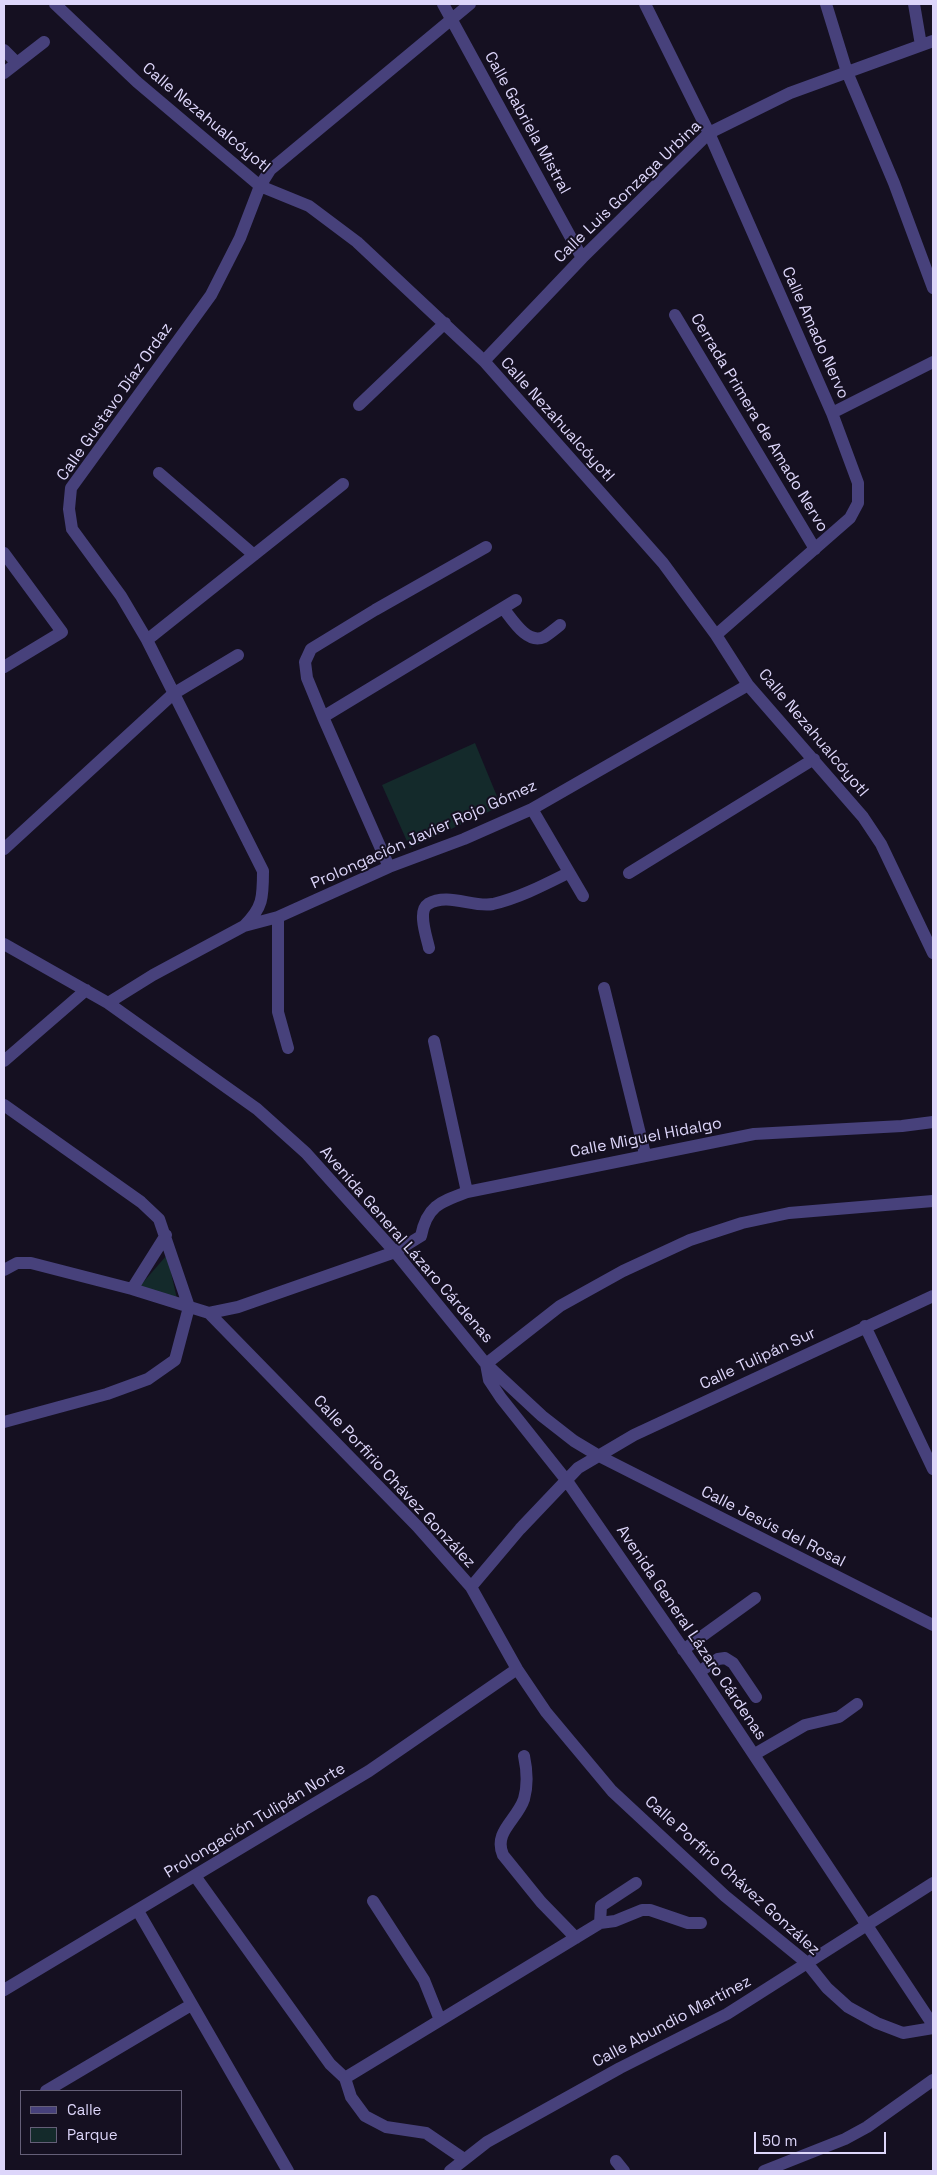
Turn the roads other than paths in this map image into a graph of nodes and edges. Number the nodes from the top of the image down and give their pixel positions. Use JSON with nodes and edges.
{"nodes":[{"id":1,"x":55,"y":4,"type":"edge"},
{"id":2,"x":443,"y":4,"type":"edge"},
{"id":3,"x":470,"y":4,"type":"edge"},
{"id":4,"x":645,"y":4,"type":"edge"},
{"id":5,"x":826,"y":4,"type":"edge"},
{"id":6,"x":914,"y":4,"type":"edge"},
{"id":7,"x":452,"y":19,"type":"junction"},
{"id":8,"x":44,"y":42,"type":"dead end"},
{"id":9,"x":927,"y":43,"type":"edge"},
{"id":10,"x":4,"y":50,"type":"edge"},
{"id":11,"x":17,"y":63,"type":"junction"},
{"id":12,"x":847,"y":72,"type":"junction"},
{"id":13,"x":4,"y":73,"type":"edge"},
{"id":14,"x":709,"y":133,"type":"junction"},
{"id":15,"x":260,"y":186,"type":"junction"},
{"id":16,"x":582,"y":258,"type":"junction"},
{"id":17,"x":933,"y":288,"type":"edge"},
{"id":18,"x":675,"y":315,"type":"dead end"},
{"id":19,"x":445,"y":323,"type":"junction"},
{"id":20,"x":484,"y":361,"type":"junction"},
{"id":21,"x":933,"y":362,"type":"edge"},
{"id":22,"x":359,"y":405,"type":"dead end"},
{"id":23,"x":832,"y":413,"type":"junction"},
{"id":24,"x":160,"y":473,"type":"dead end"},
{"id":25,"x":343,"y":484,"type":"dead end"},
{"id":26,"x":486,"y":547,"type":"dead end"},
{"id":27,"x":814,"y":549,"type":"junction"},
{"id":28,"x":4,"y":553,"type":"edge"},
{"id":29,"x":254,"y":554,"type":"junction"},
{"id":30,"x":516,"y":600,"type":"dead end"},
{"id":31,"x":503,"y":608,"type":"junction"},
{"id":32,"x":560,"y":625,"type":"dead end"},
{"id":33,"x":716,"y":635,"type":"junction"},
{"id":34,"x":147,"y":640,"type":"junction"},
{"id":35,"x":238,"y":655,"type":"dead end"},
{"id":36,"x":4,"y":667,"type":"edge"},
{"id":37,"x":748,"y":684,"type":"junction"},
{"id":38,"x":173,"y":694,"type":"junction"},
{"id":39,"x":323,"y":717,"type":"junction"},
{"id":40,"x":814,"y":759,"type":"junction"},
{"id":41,"x":532,"y":809,"type":"junction"},
{"id":42,"x":4,"y":849,"type":"edge"},
{"id":43,"x":389,"y":867,"type":"junction"},
{"id":44,"x":568,"y":873,"type":"junction"},
{"id":45,"x":629,"y":873,"type":"dead end"},
{"id":46,"x":583,"y":896,"type":"dead end"},
{"id":47,"x":278,"y":917,"type":"junction"},
{"id":48,"x":244,"y":926,"type":"junction"},
{"id":49,"x":929,"y":928,"type":"edge"},
{"id":50,"x":4,"y":944,"type":"edge"},
{"id":51,"x":430,"y":948,"type":"dead end"},
{"id":52,"x":933,"y":952,"type":"edge"},
{"id":53,"x":604,"y":988,"type":"dead end"},
{"id":54,"x":86,"y":990,"type":"junction"},
{"id":55,"x":108,"y":1002,"type":"junction"},
{"id":56,"x":434,"y":1041,"type":"dead end"},
{"id":57,"x":288,"y":1048,"type":"dead end"},
{"id":58,"x":4,"y":1061,"type":"edge"},
{"id":59,"x":4,"y":1105,"type":"edge"},
{"id":60,"x":933,"y":1122,"type":"edge"},
{"id":61,"x":645,"y":1154,"type":"junction"},
{"id":62,"x":467,"y":1192,"type":"junction"},
{"id":63,"x":933,"y":1200,"type":"edge"},
{"id":64,"x":166,"y":1235,"type":"junction"},
{"id":65,"x":396,"y":1252,"type":"junction"},
{"id":66,"x":4,"y":1270,"type":"edge"},
{"id":67,"x":132,"y":1289,"type":"junction"},
{"id":68,"x":933,"y":1296,"type":"edge"},
{"id":69,"x":189,"y":1306,"type":"junction"},
{"id":70,"x":209,"y":1313,"type":"junction"},
{"id":71,"x":865,"y":1326,"type":"junction"},
{"id":72,"x":486,"y":1364,"type":"junction"},
{"id":73,"x":4,"y":1422,"type":"edge"},
{"id":74,"x":599,"y":1456,"type":"junction"},
{"id":75,"x":933,"y":1468,"type":"edge"},
{"id":76,"x":567,"y":1481,"type":"junction"},
{"id":77,"x":471,"y":1587,"type":"junction"},
{"id":78,"x":754,"y":1598,"type":"dead end"},
{"id":79,"x":933,"y":1625,"type":"edge"},
{"id":80,"x":683,"y":1650,"type":"junction"},
{"id":81,"x":517,"y":1669,"type":"junction"},
{"id":82,"x":699,"y":1672,"type":"junction"},
{"id":83,"x":756,"y":1697,"type":"dead end"},
{"id":84,"x":857,"y":1704,"type":"dead end"},
{"id":85,"x":755,"y":1754,"type":"junction"},
{"id":86,"x":524,"y":1756,"type":"dead end"},
{"id":87,"x":195,"y":1876,"type":"junction"},
{"id":88,"x":636,"y":1883,"type":"dead end"},
{"id":89,"x":933,"y":1883,"type":"edge"},
{"id":90,"x":373,"y":1901,"type":"dead end"},
{"id":91,"x":138,"y":1911,"type":"junction"},
{"id":92,"x":600,"y":1923,"type":"junction"},
{"id":93,"x":701,"y":1923,"type":"dead end"},
{"id":94,"x":866,"y":1925,"type":"junction"},
{"id":95,"x":576,"y":1938,"type":"junction"},
{"id":96,"x":807,"y":1963,"type":"junction"},
{"id":97,"x":4,"y":1990,"type":"edge"},
{"id":98,"x":191,"y":2004,"type":"junction"},
{"id":99,"x":440,"y":2020,"type":"junction"},
{"id":100,"x":933,"y":2026,"type":"edge"},
{"id":101,"x":345,"y":2078,"type":"junction"},
{"id":102,"x":933,"y":2080,"type":"edge"},
{"id":103,"x":48,"y":2090,"type":"edge"},
{"id":104,"x":464,"y":2158,"type":"junction"},
{"id":105,"x":288,"y":2171,"type":"edge"},
{"id":106,"x":450,"y":2171,"type":"edge"},
{"id":107,"x":764,"y":2171,"type":"edge"}],
"edges":[{"from":1,"to":15,"type":"street","name":"Calle Nezahualcóyotl"},
{"from":2,"to":7,"type":"street","name":"Calle Gabriela Mistral"},
{"from":3,"to":7,"type":"street","name":"Calle Gustavo Díaz Ordaz"},
{"from":4,"to":14,"type":"street","name":"Calle Amado Nervo"},
{"from":5,"to":12,"type":"street"},
{"from":6,"to":9,"type":"street"},
{"from":7,"to":15,"type":"street","name":"Calle Gustavo Díaz Ordaz"},
{"from":7,"to":16,"type":"street","name":"Calle Gabriela Mistral"},
{"from":8,"to":11,"type":"street"},
{"from":9,"to":12,"type":"street","name":"Calle Luis Gonzaga Urbina"},
{"from":10,"to":11,"type":"street"},
{"from":11,"to":13,"type":"street"},
{"from":12,"to":14,"type":"street","name":"Calle Luis Gonzaga Urbina"},
{"from":12,"to":17,"type":"street"},
{"from":14,"to":16,"type":"street","name":"Calle Luis Gonzaga Urbina"},
{"from":14,"to":23,"type":"street","name":"Calle Amado Nervo"},
{"from":15,"to":19,"type":"street","name":"Calle Nezahualcóyotl"},
{"from":15,"to":34,"type":"street","name":"Calle Gustavo Díaz Ordaz"},
{"from":16,"to":20,"type":"street","name":"Calle Luis Gonzaga Urbina"},
{"from":18,"to":27,"type":"street","name":"Cerrada Primera de Amado Nervo"},
{"from":19,"to":20,"type":"street","name":"Calle Nezahualcóyotl"},
{"from":19,"to":22,"type":"street"},
{"from":20,"to":33,"type":"street","name":"Calle Nezahualcóyotl"},
{"from":21,"to":23,"type":"street"},
{"from":23,"to":27,"type":"street","name":"Calle Amado Nervo"},
{"from":24,"to":29,"type":"street"},
{"from":25,"to":29,"type":"street"},
{"from":26,"to":39,"type":"street"},
{"from":27,"to":33,"type":"street","name":"Calle Amado Nervo"},
{"from":28,"to":36,"type":"street"},
{"from":29,"to":34,"type":"street"},
{"from":30,"to":31,"type":"street"},
{"from":31,"to":32,"type":"street"},
{"from":31,"to":39,"type":"street"},
{"from":33,"to":37,"type":"street","name":"Calle Nezahualcóyotl"},
{"from":34,"to":38,"type":"street","name":"Calle Gustavo Díaz Ordaz"},
{"from":35,"to":38,"type":"street"},
{"from":37,"to":40,"type":"street","name":"Calle Nezahualcóyotl"},
{"from":37,"to":41,"type":"street","name":"Prolongación Javier Rojo Gómez"},
{"from":38,"to":42,"type":"street"},
{"from":38,"to":48,"type":"street","name":"Calle Gustavo Díaz Ordaz"},
{"from":39,"to":43,"type":"street"},
{"from":40,"to":45,"type":"street"},
{"from":40,"to":49,"type":"street","name":"Calle Nezahualcóyotl"},
{"from":41,"to":43,"type":"street","name":"Prolongación Javier Rojo Gómez"},
{"from":41,"to":44,"type":"street"},
{"from":43,"to":47,"type":"street","name":"Prolongación Javier Rojo Gómez"},
{"from":44,"to":46,"type":"street"},
{"from":44,"to":51,"type":"street"},
{"from":47,"to":48,"type":"street","name":"Prolongación Javier Rojo Gómez"},
{"from":47,"to":57,"type":"street"},
{"from":48,"to":55,"type":"street","name":"Prolongación Javier Rojo Gómez"},
{"from":49,"to":52,"type":"street","name":"Calle Nezahualcóyotl"},
{"from":50,"to":54,"type":"street","name":"Avenida General Lázaro Cárdenas"},
{"from":53,"to":61,"type":"street"},
{"from":54,"to":55,"type":"street","name":"Avenida General Lázaro Cárdenas"},
{"from":54,"to":58,"type":"street"},
{"from":55,"to":65,"type":"street","name":"Avenida General Lázaro Cárdenas"},
{"from":56,"to":62,"type":"street"},
{"from":59,"to":64,"type":"street"},
{"from":60,"to":61,"type":"street","name":"Calle Miguel Hidalgo"},
{"from":61,"to":62,"type":"street","name":"Calle Miguel Hidalgo"},
{"from":62,"to":65,"type":"street","name":"Calle Miguel Hidalgo"},
{"from":63,"to":72,"type":"street"},
{"from":64,"to":67,"type":"street"},
{"from":64,"to":69,"type":"street"},
{"from":65,"to":70,"type":"street","name":"Calle Miguel Hidalgo"},
{"from":65,"to":72,"type":"street","name":"Avenida General Lázaro Cárdenas"},
{"from":66,"to":67,"type":"street"},
{"from":67,"to":69,"type":"street"},
{"from":68,"to":71,"type":"street","name":"Calle Tulipán Sur"},
{"from":69,"to":70,"type":"street"},
{"from":69,"to":73,"type":"street"},
{"from":70,"to":77,"type":"street","name":"Calle Porfirio Chávez González"},
{"from":71,"to":74,"type":"street","name":"Calle Tulipán Sur"},
{"from":71,"to":75,"type":"street"},
{"from":72,"to":74,"type":"street","name":"Avenida General Lázaro Cárdenas"},
{"from":72,"to":76,"type":"street","name":"Avenida General Lázaro Cárdenas"},
{"from":74,"to":76,"type":"street","name":"Calle Tulipán Sur"},
{"from":74,"to":79,"type":"street","name":"Calle Jesús del Rosal"},
{"from":76,"to":77,"type":"street","name":"Calle Tulipán Sur"},
{"from":76,"to":80,"type":"street","name":"Avenida General Lázaro Cárdenas"},
{"from":77,"to":81,"type":"street","name":"Calle Porfirio Chávez González"},
{"from":78,"to":80,"type":"street"},
{"from":80,"to":82,"type":"street","name":"Avenida General Lázaro Cárdenas"},
{"from":81,"to":87,"type":"street","name":"Prolongación Tulipán Norte"},
{"from":81,"to":96,"type":"street","name":"Calle Porfirio Chávez González"},
{"from":82,"to":83,"type":"street"},
{"from":82,"to":85,"type":"street","name":"Avenida General Lázaro Cárdenas"},
{"from":84,"to":85,"type":"street"},
{"from":85,"to":94,"type":"street","name":"Avenida General Lázaro Cárdenas"},
{"from":86,"to":95,"type":"street"},
{"from":87,"to":91,"type":"street","name":"Prolongación Tulipán Norte"},
{"from":87,"to":101,"type":"street"},
{"from":88,"to":92,"type":"street"},
{"from":89,"to":94,"type":"street","name":"Calle Abundio Martínez"},
{"from":90,"to":99,"type":"street"},
{"from":91,"to":97,"type":"street","name":"Prolongación Tulipán Norte"},
{"from":91,"to":98,"type":"street"},
{"from":92,"to":93,"type":"street"},
{"from":92,"to":95,"type":"street"},
{"from":94,"to":96,"type":"street","name":"Calle Abundio Martínez"},
{"from":94,"to":100,"type":"street","name":"Avenida General Lázaro Cárdenas"},
{"from":95,"to":99,"type":"street"},
{"from":96,"to":100,"type":"street","name":"Calle Porfirio Chávez González"},
{"from":96,"to":104,"type":"street","name":"Calle Abundio Martínez"},
{"from":98,"to":103,"type":"street"},
{"from":98,"to":105,"type":"street"},
{"from":99,"to":101,"type":"street"},
{"from":101,"to":104,"type":"street"},
{"from":102,"to":107,"type":"street"},
{"from":104,"to":106,"type":"street","name":"Calle Abundio Martínez"}]}
